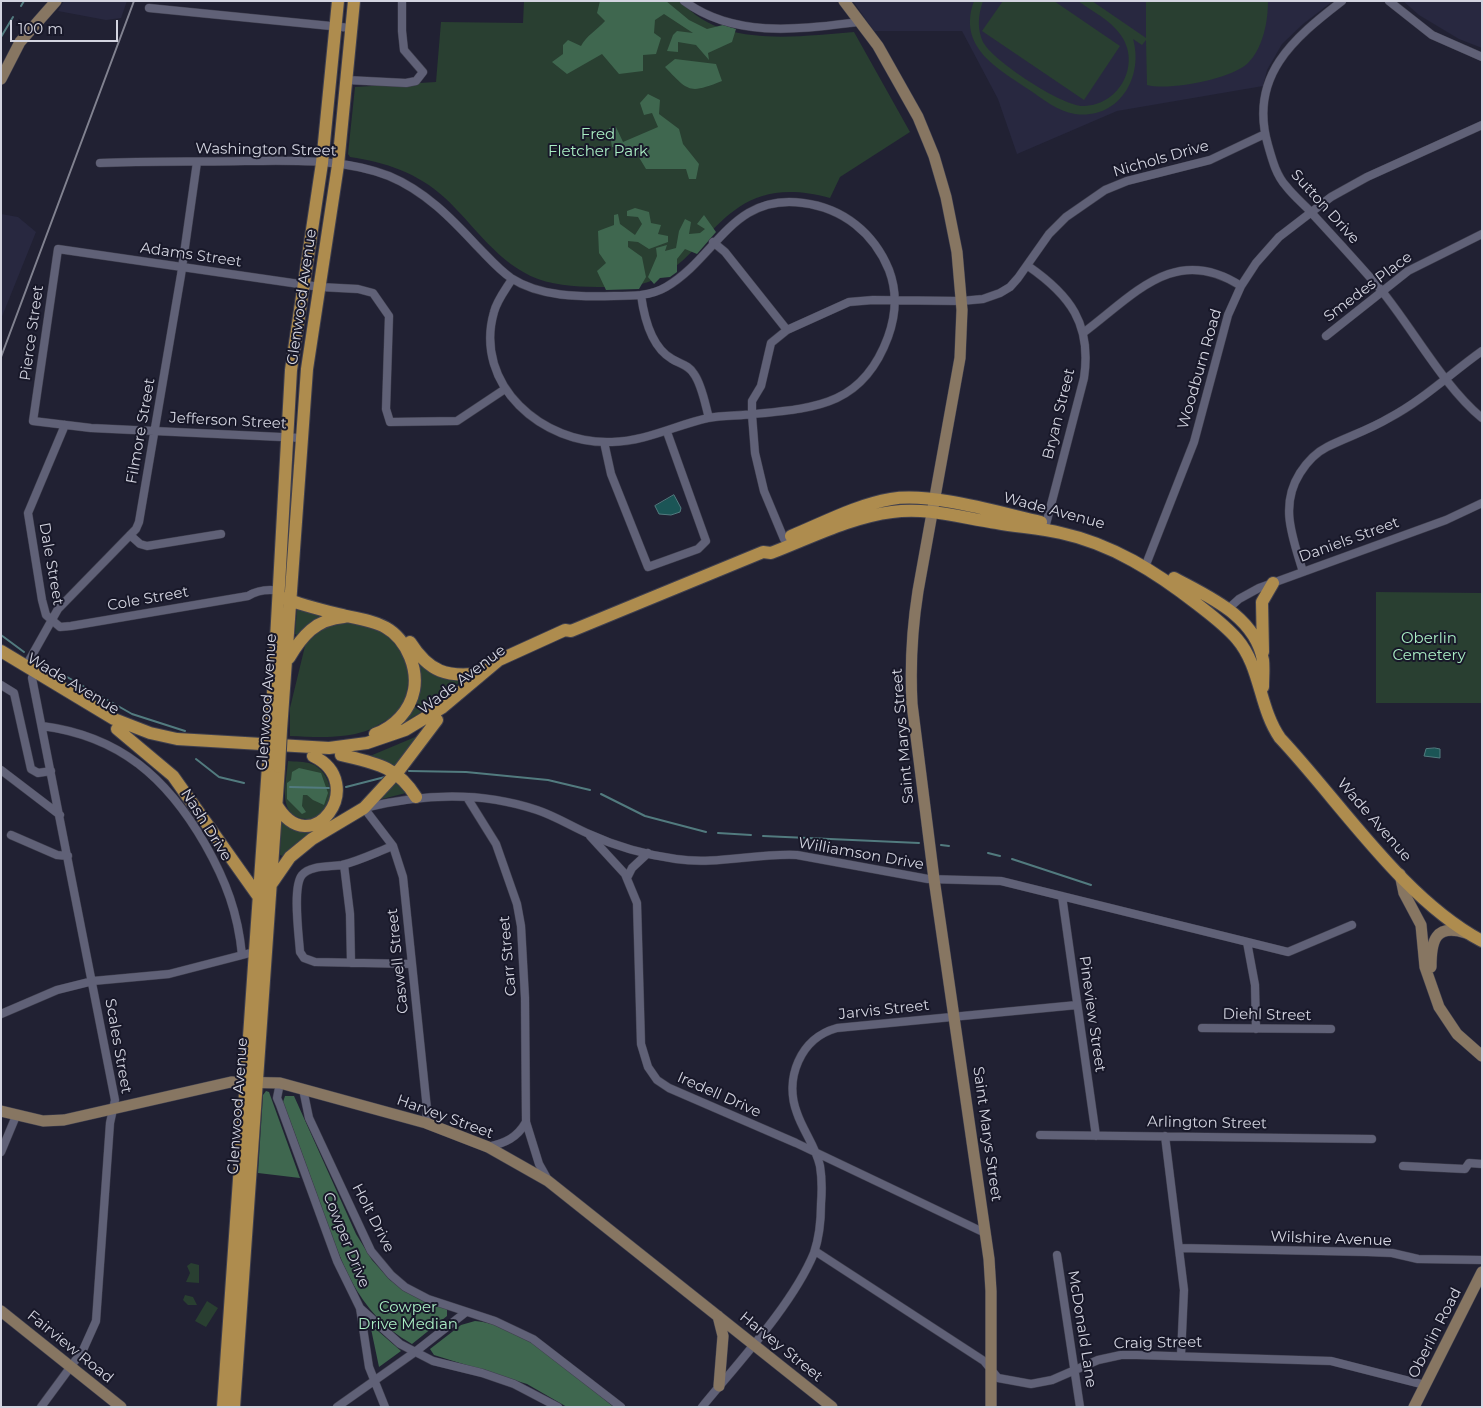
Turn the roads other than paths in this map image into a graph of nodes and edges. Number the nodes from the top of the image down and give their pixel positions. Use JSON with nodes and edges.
{"nodes":[{"id":1,"x":56,"y":1,"type":"edge"},
{"id":2,"x":338,"y":1,"type":"edge"},
{"id":3,"x":354,"y":1,"type":"edge"},
{"id":4,"x":402,"y":1,"type":"edge"},
{"id":5,"x":684,"y":1,"type":"edge"},
{"id":6,"x":844,"y":1,"type":"edge"},
{"id":7,"x":1342,"y":1,"type":"edge"},
{"id":8,"x":1388,"y":1,"type":"edge"},
{"id":9,"x":149,"y":8,"type":"dead end"},
{"id":10,"x":859,"y":22,"type":"junction"},
{"id":11,"x":336,"y":27,"type":"junction"},
{"id":12,"x":351,"y":28,"type":"junction"},
{"id":13,"x":1482,"y":57,"type":"edge"},
{"id":14,"x":1,"y":78,"type":"edge"},
{"id":15,"x":347,"y":80,"type":"junction"},
{"id":16,"x":1482,"y":124,"type":"edge"},
{"id":17,"x":1265,"y":134,"type":"junction"},
{"id":18,"x":100,"y":162,"type":"dead end"},
{"id":19,"x":197,"y":162,"type":"junction"},
{"id":20,"x":322,"y":163,"type":"junction"},
{"id":21,"x":338,"y":165,"type":"junction"},
{"id":22,"x":1310,"y":211,"type":"junction"},
{"id":23,"x":1482,"y":234,"type":"edge"},
{"id":24,"x":713,"y":242,"type":"junction"},
{"id":25,"x":58,"y":249,"type":"joint"},
{"id":26,"x":1028,"y":266,"type":"junction"},
{"id":27,"x":182,"y":268,"type":"junction"},
{"id":28,"x":512,"y":278,"type":"junction"},
{"id":29,"x":304,"y":285,"type":"junction"},
{"id":30,"x":1241,"y":286,"type":"junction"},
{"id":31,"x":320,"y":288,"type":"junction"},
{"id":32,"x":1381,"y":291,"type":"junction"},
{"id":33,"x":641,"y":295,"type":"junction"},
{"id":34,"x":895,"y":300,"type":"junction"},
{"id":35,"x":961,"y":301,"type":"junction"},
{"id":36,"x":787,"y":330,"type":"junction"},
{"id":37,"x":1083,"y":333,"type":"junction"},
{"id":38,"x":1326,"y":336,"type":"dead end"},
{"id":39,"x":1482,"y":351,"type":"edge"},
{"id":40,"x":1447,"y":378,"type":"junction"},
{"id":41,"x":506,"y":390,"type":"junction"},
{"id":42,"x":752,"y":415,"type":"junction"},
{"id":43,"x":709,"y":418,"type":"junction"},
{"id":44,"x":1482,"y":418,"type":"edge"},
{"id":45,"x":33,"y":420,"type":"joint"},
{"id":46,"x":64,"y":425,"type":"junction"},
{"id":47,"x":155,"y":431,"type":"junction"},
{"id":48,"x":666,"y":432,"type":"junction"},
{"id":49,"x":286,"y":437,"type":"junction"},
{"id":50,"x":302,"y":438,"type":"junction"},
{"id":51,"x":604,"y":442,"type":"junction"},
{"id":52,"x":1482,"y":502,"type":"edge"},
{"id":53,"x":932,"y":506,"type":"junction"},
{"id":54,"x":1045,"y":526,"type":"junction"},
{"id":55,"x":221,"y":534,"type":"dead end"},
{"id":56,"x":130,"y":535,"type":"junction"},
{"id":57,"x":784,"y":539,"type":"junction"},
{"id":58,"x":763,"y":552,"type":"junction"},
{"id":59,"x":1146,"y":564,"type":"junction"},
{"id":60,"x":1303,"y":572,"type":"junction"},
{"id":61,"x":1273,"y":583,"type":"junction"},
{"id":62,"x":1184,"y":594,"type":"junction"},
{"id":63,"x":285,"y":596,"type":"junction"},
{"id":64,"x":1228,"y":609,"type":"junction"},
{"id":65,"x":349,"y":616,"type":"junction"},
{"id":66,"x":53,"y":622,"type":"junction"},
{"id":67,"x":571,"y":631,"type":"junction"},
{"id":68,"x":1,"y":651,"type":"edge"},
{"id":69,"x":1263,"y":659,"type":"junction"},
{"id":70,"x":1,"y":660,"type":"edge"},
{"id":71,"x":287,"y":661,"type":"junction"},
{"id":72,"x":26,"y":666,"type":"junction"},
{"id":73,"x":1254,"y":670,"type":"junction"},
{"id":74,"x":482,"y":673,"type":"junction"},
{"id":75,"x":32,"y":678,"type":"junction"},
{"id":76,"x":1,"y":685,"type":"edge"},
{"id":77,"x":1264,"y":702,"type":"junction"},
{"id":78,"x":437,"y":720,"type":"junction"},
{"id":79,"x":42,"y":726,"type":"junction"},
{"id":80,"x":117,"y":729,"type":"junction"},
{"id":81,"x":276,"y":729,"type":"junction"},
{"id":82,"x":354,"y":746,"type":"junction"},
{"id":83,"x":342,"y":755,"type":"junction"},
{"id":84,"x":313,"y":756,"type":"junction"},
{"id":85,"x":274,"y":766,"type":"junction"},
{"id":86,"x":1,"y":770,"type":"edge"},
{"id":87,"x":51,"y":771,"type":"junction"},
{"id":88,"x":396,"y":774,"type":"junction"},
{"id":89,"x":416,"y":797,"type":"junction"},
{"id":90,"x":468,"y":798,"type":"junction"},
{"id":91,"x":276,"y":804,"type":"junction"},
{"id":92,"x":364,"y":808,"type":"junction"},
{"id":93,"x":60,"y":814,"type":"junction"},
{"id":94,"x":310,"y":825,"type":"junction"},
{"id":95,"x":589,"y":834,"type":"junction"},
{"id":96,"x":11,"y":835,"type":"dead end"},
{"id":97,"x":393,"y":846,"type":"junction"},
{"id":98,"x":648,"y":853,"type":"junction"},
{"id":99,"x":68,"y":856,"type":"junction"},
{"id":100,"x":267,"y":857,"type":"junction"},
{"id":101,"x":290,"y":857,"type":"junction"},
{"id":102,"x":344,"y":864,"type":"junction"},
{"id":103,"x":1400,"y":874,"type":"junction"},
{"id":104,"x":627,"y":878,"type":"junction"},
{"id":105,"x":934,"y":879,"type":"junction"},
{"id":106,"x":270,"y":887,"type":"junction"},
{"id":107,"x":258,"y":896,"type":"junction"},
{"id":108,"x":1062,"y":896,"type":"junction"},
{"id":109,"x":1352,"y":925,"type":"dead end"},
{"id":110,"x":1476,"y":938,"type":"edge"},
{"id":111,"x":1247,"y":942,"type":"junction"},
{"id":112,"x":248,"y":954,"type":"junction"},
{"id":113,"x":352,"y":963,"type":"junction"},
{"id":114,"x":412,"y":964,"type":"junction"},
{"id":115,"x":93,"y":981,"type":"junction"},
{"id":116,"x":1432,"y":992,"type":"junction"},
{"id":117,"x":1077,"y":1005,"type":"junction"},
{"id":118,"x":1,"y":1014,"type":"edge"},
{"id":119,"x":955,"y":1016,"type":"junction"},
{"id":120,"x":1202,"y":1028,"type":"dead end"},
{"id":121,"x":1256,"y":1028,"type":"junction"},
{"id":122,"x":1330,"y":1029,"type":"dead end"},
{"id":123,"x":1482,"y":1056,"type":"edge"},
{"id":124,"x":251,"y":1082,"type":"junction"},
{"id":125,"x":280,"y":1083,"type":"junction"},
{"id":126,"x":304,"y":1089,"type":"junction"},
{"id":127,"x":114,"y":1109,"type":"junction"},
{"id":128,"x":1,"y":1111,"type":"edge"},
{"id":129,"x":16,"y":1116,"type":"junction"},
{"id":130,"x":526,"y":1122,"type":"junction"},
{"id":131,"x":426,"y":1123,"type":"junction"},
{"id":132,"x":1040,"y":1135,"type":"dead end"},
{"id":133,"x":1096,"y":1136,"type":"junction"},
{"id":134,"x":1165,"y":1136,"type":"junction"},
{"id":135,"x":1372,"y":1139,"type":"dead end"},
{"id":136,"x":488,"y":1147,"type":"junction"},
{"id":137,"x":1,"y":1152,"type":"edge"},
{"id":138,"x":816,"y":1154,"type":"junction"},
{"id":139,"x":1482,"y":1164,"type":"edge"},
{"id":140,"x":1403,"y":1166,"type":"dead end"},
{"id":141,"x":548,"y":1181,"type":"junction"},
{"id":142,"x":986,"y":1233,"type":"junction"},
{"id":143,"x":1179,"y":1248,"type":"junction"},
{"id":144,"x":815,"y":1250,"type":"junction"},
{"id":145,"x":1057,"y":1255,"type":"dead end"},
{"id":146,"x":1482,"y":1260,"type":"edge"},
{"id":147,"x":1482,"y":1272,"type":"edge"},
{"id":148,"x":360,"y":1308,"type":"junction"},
{"id":149,"x":1,"y":1311,"type":"edge"},
{"id":150,"x":466,"y":1312,"type":"junction"},
{"id":151,"x":718,"y":1316,"type":"junction"},
{"id":152,"x":753,"y":1344,"type":"junction"},
{"id":153,"x":415,"y":1352,"type":"junction"},
{"id":154,"x":1181,"y":1355,"type":"junction"},
{"id":155,"x":71,"y":1368,"type":"junction"},
{"id":156,"x":1074,"y":1371,"type":"junction"},
{"id":157,"x":992,"y":1373,"type":"junction"},
{"id":158,"x":373,"y":1380,"type":"junction"},
{"id":159,"x":1425,"y":1385,"type":"junction"},
{"id":160,"x":719,"y":1386,"type":"junction"},
{"id":161,"x":41,"y":1407,"type":"edge"},
{"id":162,"x":121,"y":1407,"type":"edge"},
{"id":163,"x":223,"y":1407,"type":"edge"},
{"id":164,"x":234,"y":1407,"type":"edge"},
{"id":165,"x":337,"y":1407,"type":"edge"},
{"id":166,"x":385,"y":1407,"type":"edge"},
{"id":167,"x":558,"y":1407,"type":"edge"},
{"id":168,"x":621,"y":1407,"type":"edge"},
{"id":169,"x":702,"y":1407,"type":"edge"},
{"id":170,"x":832,"y":1407,"type":"edge"},
{"id":171,"x":991,"y":1407,"type":"edge"},
{"id":172,"x":1080,"y":1407,"type":"edge"},
{"id":173,"x":1414,"y":1407,"type":"edge"}],
"edges":[{"from":1,"to":14,"type":"main road"},
{"from":2,"to":11,"type":"main road","name":"Glenwood Avenue"},
{"from":3,"to":12,"type":"main road","name":"Glenwood Avenue"},
{"from":4,"to":15,"type":"street"},
{"from":5,"to":10,"type":"street"},
{"from":6,"to":10,"type":"main road","name":"Saint Marys Street"},
{"from":7,"to":17,"type":"street","name":"Sutton Drive"},
{"from":8,"to":13,"type":"street"},
{"from":9,"to":11,"type":"street"},
{"from":10,"to":35,"type":"main road","name":"Saint Marys Street"},
{"from":11,"to":12,"type":"street"},
{"from":11,"to":20,"type":"main road","name":"Glenwood Avenue"},
{"from":12,"to":15,"type":"main road","name":"Glenwood Avenue"},
{"from":15,"to":21,"type":"main road","name":"Glenwood Avenue"},
{"from":16,"to":22,"type":"street","name":"Woodburn Road"},
{"from":17,"to":22,"type":"street","name":"Sutton Drive"},
{"from":17,"to":26,"type":"street","name":"Nichols Drive"},
{"from":18,"to":19,"type":"street","name":"Washington Street"},
{"from":19,"to":20,"type":"street","name":"Washington Street"},
{"from":19,"to":27,"type":"street","name":"Filmore Street"},
{"from":20,"to":21,"type":"street","name":"Washington Street"},
{"from":20,"to":29,"type":"main road","name":"Glenwood Avenue"},
{"from":21,"to":28,"type":"street","name":"Washington Street"},
{"from":21,"to":31,"type":"main road","name":"Glenwood Avenue"},
{"from":22,"to":30,"type":"street","name":"Woodburn Road"},
{"from":22,"to":32,"type":"street","name":"Sutton Drive"},
{"from":23,"to":32,"type":"street","name":"Smedes Place"},
{"from":24,"to":33,"type":"street","name":"Washington Street"},
{"from":24,"to":34,"type":"street","name":"Washington Street"},
{"from":24,"to":36,"type":"street"},
{"from":25,"to":27,"type":"street","name":"Adams Street"},
{"from":25,"to":45,"type":"street","name":"Pierce Street"},
{"from":26,"to":35,"type":"street","name":"Nichols Drive"},
{"from":26,"to":37,"type":"street","name":"Bryan Street"},
{"from":27,"to":29,"type":"street","name":"Adams Street"},
{"from":27,"to":47,"type":"street","name":"Filmore Street"},
{"from":28,"to":33,"type":"street","name":"Washington Street"},
{"from":28,"to":41,"type":"street","name":"Washington Street"},
{"from":29,"to":31,"type":"street","name":"Adams Street"},
{"from":29,"to":49,"type":"main road","name":"Glenwood Avenue"},
{"from":30,"to":37,"type":"street"},
{"from":30,"to":59,"type":"street","name":"Woodburn Road"},
{"from":31,"to":41,"type":"street","name":"Adams Street"},
{"from":31,"to":50,"type":"main road","name":"Glenwood Avenue"},
{"from":32,"to":38,"type":"street","name":"Smedes Place"},
{"from":32,"to":40,"type":"street","name":"Sutton Drive"},
{"from":33,"to":43,"type":"street"},
{"from":34,"to":35,"type":"street","name":"Nichols Drive"},
{"from":34,"to":36,"type":"street","name":"Nichols Drive"},
{"from":34,"to":42,"type":"street","name":"Washington Street"},
{"from":35,"to":53,"type":"main road","name":"Saint Marys Street"},
{"from":36,"to":42,"type":"street"},
{"from":37,"to":54,"type":"street","name":"Bryan Street"},
{"from":39,"to":40,"type":"street"},
{"from":40,"to":44,"type":"street","name":"Sutton Drive"},
{"from":40,"to":60,"type":"street"},
{"from":41,"to":51,"type":"street","name":"Washington Street"},
{"from":42,"to":43,"type":"street","name":"Washington Street"},
{"from":42,"to":57,"type":"street"},
{"from":43,"to":48,"type":"street","name":"Washington Street"},
{"from":45,"to":46,"type":"street","name":"Jefferson Street"},
{"from":46,"to":47,"type":"street","name":"Jefferson Street"},
{"from":46,"to":66,"type":"street","name":"Dale Street"},
{"from":47,"to":49,"type":"street","name":"Jefferson Street"},
{"from":47,"to":56,"type":"street","name":"Filmore Street"},
{"from":48,"to":51,"type":"street","name":"Washington Street"},
{"from":48,"to":51,"type":"street"},
{"from":49,"to":50,"type":"street","name":"Jefferson Street"},
{"from":49,"to":63,"type":"main road","name":"Glenwood Avenue"},
{"from":50,"to":63,"type":"main road","name":"Glenwood Avenue"},
{"from":52,"to":60,"type":"street","name":"Daniels Street"},
{"from":53,"to":54,"type":"main road","name":"Wade Avenue"},
{"from":53,"to":57,"type":"main road","name":"Wade Avenue"},
{"from":53,"to":58,"type":"main road","name":"Wade Avenue"},
{"from":53,"to":105,"type":"main road","name":"Saint Marys Street"},
{"from":54,"to":59,"type":"main road","name":"Wade Avenue"},
{"from":55,"to":56,"type":"street"},
{"from":56,"to":66,"type":"street","name":"Filmore Street"},
{"from":57,"to":58,"type":"main road","name":"Wade Avenue"},
{"from":58,"to":67,"type":"main road","name":"Wade Avenue"},
{"from":59,"to":62,"type":"main road","name":"Wade Avenue"},
{"from":59,"to":64,"type":"main road","name":"Wade Avenue"},
{"from":60,"to":61,"type":"street","name":"Daniels Street"},
{"from":61,"to":64,"type":"street","name":"Daniels Street"},
{"from":61,"to":69,"type":"main road"},
{"from":62,"to":64,"type":"main road"},
{"from":62,"to":73,"type":"main road","name":"Wade Avenue"},
{"from":63,"to":65,"type":"main road"},
{"from":63,"to":66,"type":"street","name":"Cole Street"},
{"from":63,"to":71,"type":"main road","name":"Glenwood Avenue"},
{"from":63,"to":74,"type":"main road"},
{"from":63,"to":81,"type":"main road","name":"Glenwood Avenue"},
{"from":64,"to":69,"type":"main road","name":"Wade Avenue"},
{"from":64,"to":73,"type":"main road"},
{"from":65,"to":71,"type":"main road"},
{"from":65,"to":82,"type":"main road"},
{"from":66,"to":72,"type":"street","name":"Filmore Street"},
{"from":67,"to":74,"type":"main road","name":"Wade Avenue"},
{"from":67,"to":78,"type":"main road","name":"Wade Avenue"},
{"from":68,"to":72,"type":"main road","name":"Wade Avenue"},
{"from":69,"to":77,"type":"main road","name":"Wade Avenue"},
{"from":70,"to":75,"type":"main road","name":"Wade Avenue"},
{"from":71,"to":81,"type":"main road","name":"Glenwood Avenue"},
{"from":72,"to":82,"type":"main road","name":"Wade Avenue"},
{"from":73,"to":77,"type":"main road","name":"Wade Avenue"},
{"from":74,"to":82,"type":"main road","name":"Wade Avenue"},
{"from":75,"to":79,"type":"street","name":"Scales Street"},
{"from":75,"to":80,"type":"main road","name":"Wade Avenue"},
{"from":76,"to":87,"type":"street"},
{"from":77,"to":103,"type":"main road","name":"Wade Avenue"},
{"from":78,"to":83,"type":"main road","name":"Wade Avenue"},
{"from":78,"to":88,"type":"main road"},
{"from":79,"to":87,"type":"street","name":"Scales Street"},
{"from":79,"to":112,"type":"street","name":"Nash Drive"},
{"from":80,"to":84,"type":"main road","name":"Wade Avenue"},
{"from":80,"to":107,"type":"main road"},
{"from":81,"to":85,"type":"main road","name":"Glenwood Avenue","bridge":true},
{"from":83,"to":84,"type":"main road","name":"Wade Avenue"},
{"from":83,"to":88,"type":"main road"},
{"from":84,"to":94,"type":"main road"},
{"from":85,"to":91,"type":"main road","name":"Glenwood Avenue"},
{"from":85,"to":100,"type":"main road","name":"Glenwood Avenue"},
{"from":86,"to":93,"type":"street"},
{"from":87,"to":93,"type":"street","name":"Scales Street"},
{"from":88,"to":89,"type":"main road"},
{"from":88,"to":92,"type":"main road"},
{"from":89,"to":90,"type":"street","name":"Williamson Drive"},
{"from":89,"to":92,"type":"street","name":"Williamson Drive"},
{"from":90,"to":95,"type":"street","name":"Williamson Drive"},
{"from":90,"to":130,"type":"street","name":"Carr Street"},
{"from":91,"to":94,"type":"main road"},
{"from":91,"to":100,"type":"main road","name":"Glenwood Avenue"},
{"from":92,"to":94,"type":"main road"},
{"from":92,"to":97,"type":"street","name":"Caswell Street"},
{"from":92,"to":101,"type":"main road"},
{"from":93,"to":99,"type":"street","name":"Scales Street"},
{"from":95,"to":98,"type":"street","name":"Williamson Drive"},
{"from":95,"to":104,"type":"street","name":"Iredell Drive"},
{"from":96,"to":99,"type":"street"},
{"from":97,"to":102,"type":"street"},
{"from":97,"to":114,"type":"street","name":"Caswell Street"},
{"from":98,"to":104,"type":"street"},
{"from":98,"to":105,"type":"street","name":"Williamson Drive"},
{"from":99,"to":115,"type":"street","name":"Scales Street"},
{"from":100,"to":101,"type":"main road"},
{"from":100,"to":106,"type":"main road","name":"Glenwood Avenue"},
{"from":100,"to":107,"type":"main road","name":"Glenwood Avenue"},
{"from":101,"to":106,"type":"main road"},
{"from":102,"to":113,"type":"street"},
{"from":102,"to":113,"type":"street"},
{"from":103,"to":110,"type":"main road","name":"Wade Avenue"},
{"from":103,"to":116,"type":"main road"},
{"from":104,"to":138,"type":"street","name":"Iredell Drive"},
{"from":105,"to":108,"type":"street","name":"Williamson Drive"},
{"from":105,"to":119,"type":"main road","name":"Saint Marys Street"},
{"from":106,"to":124,"type":"main road","name":"Glenwood Avenue"},
{"from":107,"to":112,"type":"main road","name":"Glenwood Avenue"},
{"from":108,"to":111,"type":"street","name":"Williamson Drive"},
{"from":108,"to":117,"type":"street","name":"Pineview Street"},
{"from":109,"to":111,"type":"street","name":"Williamson Drive"},
{"from":110,"to":116,"type":"main road"},
{"from":111,"to":121,"type":"street"},
{"from":112,"to":115,"type":"street"},
{"from":112,"to":124,"type":"main road","name":"Glenwood Avenue"},
{"from":113,"to":114,"type":"street"},
{"from":114,"to":131,"type":"street","name":"Caswell Street"},
{"from":115,"to":118,"type":"street"},
{"from":115,"to":127,"type":"street","name":"Scales Street"},
{"from":116,"to":123,"type":"main road"},
{"from":117,"to":119,"type":"street","name":"Jarvis Street"},
{"from":117,"to":133,"type":"street","name":"Pineview Street"},
{"from":119,"to":138,"type":"street","name":"Jarvis Street"},
{"from":119,"to":142,"type":"main road","name":"Saint Marys Street"},
{"from":120,"to":121,"type":"street","name":"Diehl Street"},
{"from":121,"to":122,"type":"street","name":"Diehl Street"},
{"from":124,"to":125,"type":"main road","name":"Harvey Street"},
{"from":124,"to":127,"type":"main road","name":"Harvey Street"},
{"from":124,"to":163,"type":"main road","name":"Glenwood Avenue"},
{"from":124,"to":164,"type":"main road","name":"Glenwood Avenue"},
{"from":125,"to":126,"type":"main road","name":"Harvey Street"},
{"from":125,"to":148,"type":"street","name":"Cowper Drive"},
{"from":126,"to":131,"type":"main road","name":"Harvey Street"},
{"from":126,"to":150,"type":"street","name":"Holt Drive"},
{"from":127,"to":129,"type":"main road","name":"Harvey Street"},
{"from":127,"to":155,"type":"street","name":"Scales Street"},
{"from":128,"to":129,"type":"main road","name":"Harvey Street"},
{"from":129,"to":137,"type":"street"},
{"from":130,"to":136,"type":"street"},
{"from":130,"to":141,"type":"street","name":"Carr Street"},
{"from":131,"to":136,"type":"main road","name":"Harvey Street"},
{"from":132,"to":133,"type":"street","name":"Arlington Street"},
{"from":133,"to":134,"type":"street","name":"Arlington Street"},
{"from":134,"to":135,"type":"street","name":"Arlington Street"},
{"from":134,"to":143,"type":"street"},
{"from":136,"to":141,"type":"main road","name":"Harvey Street"},
{"from":138,"to":142,"type":"street","name":"Iredell Drive"},
{"from":138,"to":144,"type":"street","name":"Jarvis Street"},
{"from":139,"to":140,"type":"street"},
{"from":141,"to":151,"type":"main road","name":"Harvey Street"},
{"from":142,"to":157,"type":"main road","name":"Saint Marys Street"},
{"from":143,"to":146,"type":"street","name":"Wilshire Avenue"},
{"from":143,"to":154,"type":"street"},
{"from":144,"to":152,"type":"street","name":"Jarvis Street"},
{"from":144,"to":157,"type":"street","name":"Craig Street"},
{"from":145,"to":156,"type":"street","name":"McDonald Lane"},
{"from":147,"to":159,"type":"main road","name":"Oberlin Road"},
{"from":148,"to":153,"type":"street","name":"Cowper Drive"},
{"from":148,"to":158,"type":"street"},
{"from":149,"to":155,"type":"main road","name":"Fairview Road"},
{"from":150,"to":153,"type":"street"},
{"from":150,"to":168,"type":"street","name":"Holt Drive"},
{"from":151,"to":152,"type":"main road","name":"Harvey Street"},
{"from":151,"to":160,"type":"main road"},
{"from":152,"to":160,"type":"street","name":"Jarvis Street"},
{"from":152,"to":170,"type":"main road","name":"Harvey Street"},
{"from":153,"to":158,"type":"street"},
{"from":153,"to":167,"type":"street","name":"Cowper Drive"},
{"from":154,"to":156,"type":"street","name":"Craig Street"},
{"from":154,"to":159,"type":"street","name":"Craig Street"},
{"from":155,"to":161,"type":"street","name":"Scales Street"},
{"from":155,"to":162,"type":"main road","name":"Fairview Road"},
{"from":156,"to":157,"type":"street","name":"Craig Street"},
{"from":156,"to":172,"type":"street","name":"McDonald Lane"},
{"from":157,"to":171,"type":"main road","name":"Saint Marys Street"},
{"from":158,"to":165,"type":"street"},
{"from":158,"to":166,"type":"street"},
{"from":159,"to":173,"type":"main road","name":"Oberlin Road"},
{"from":160,"to":169,"type":"street","name":"Jarvis Street"}]}
